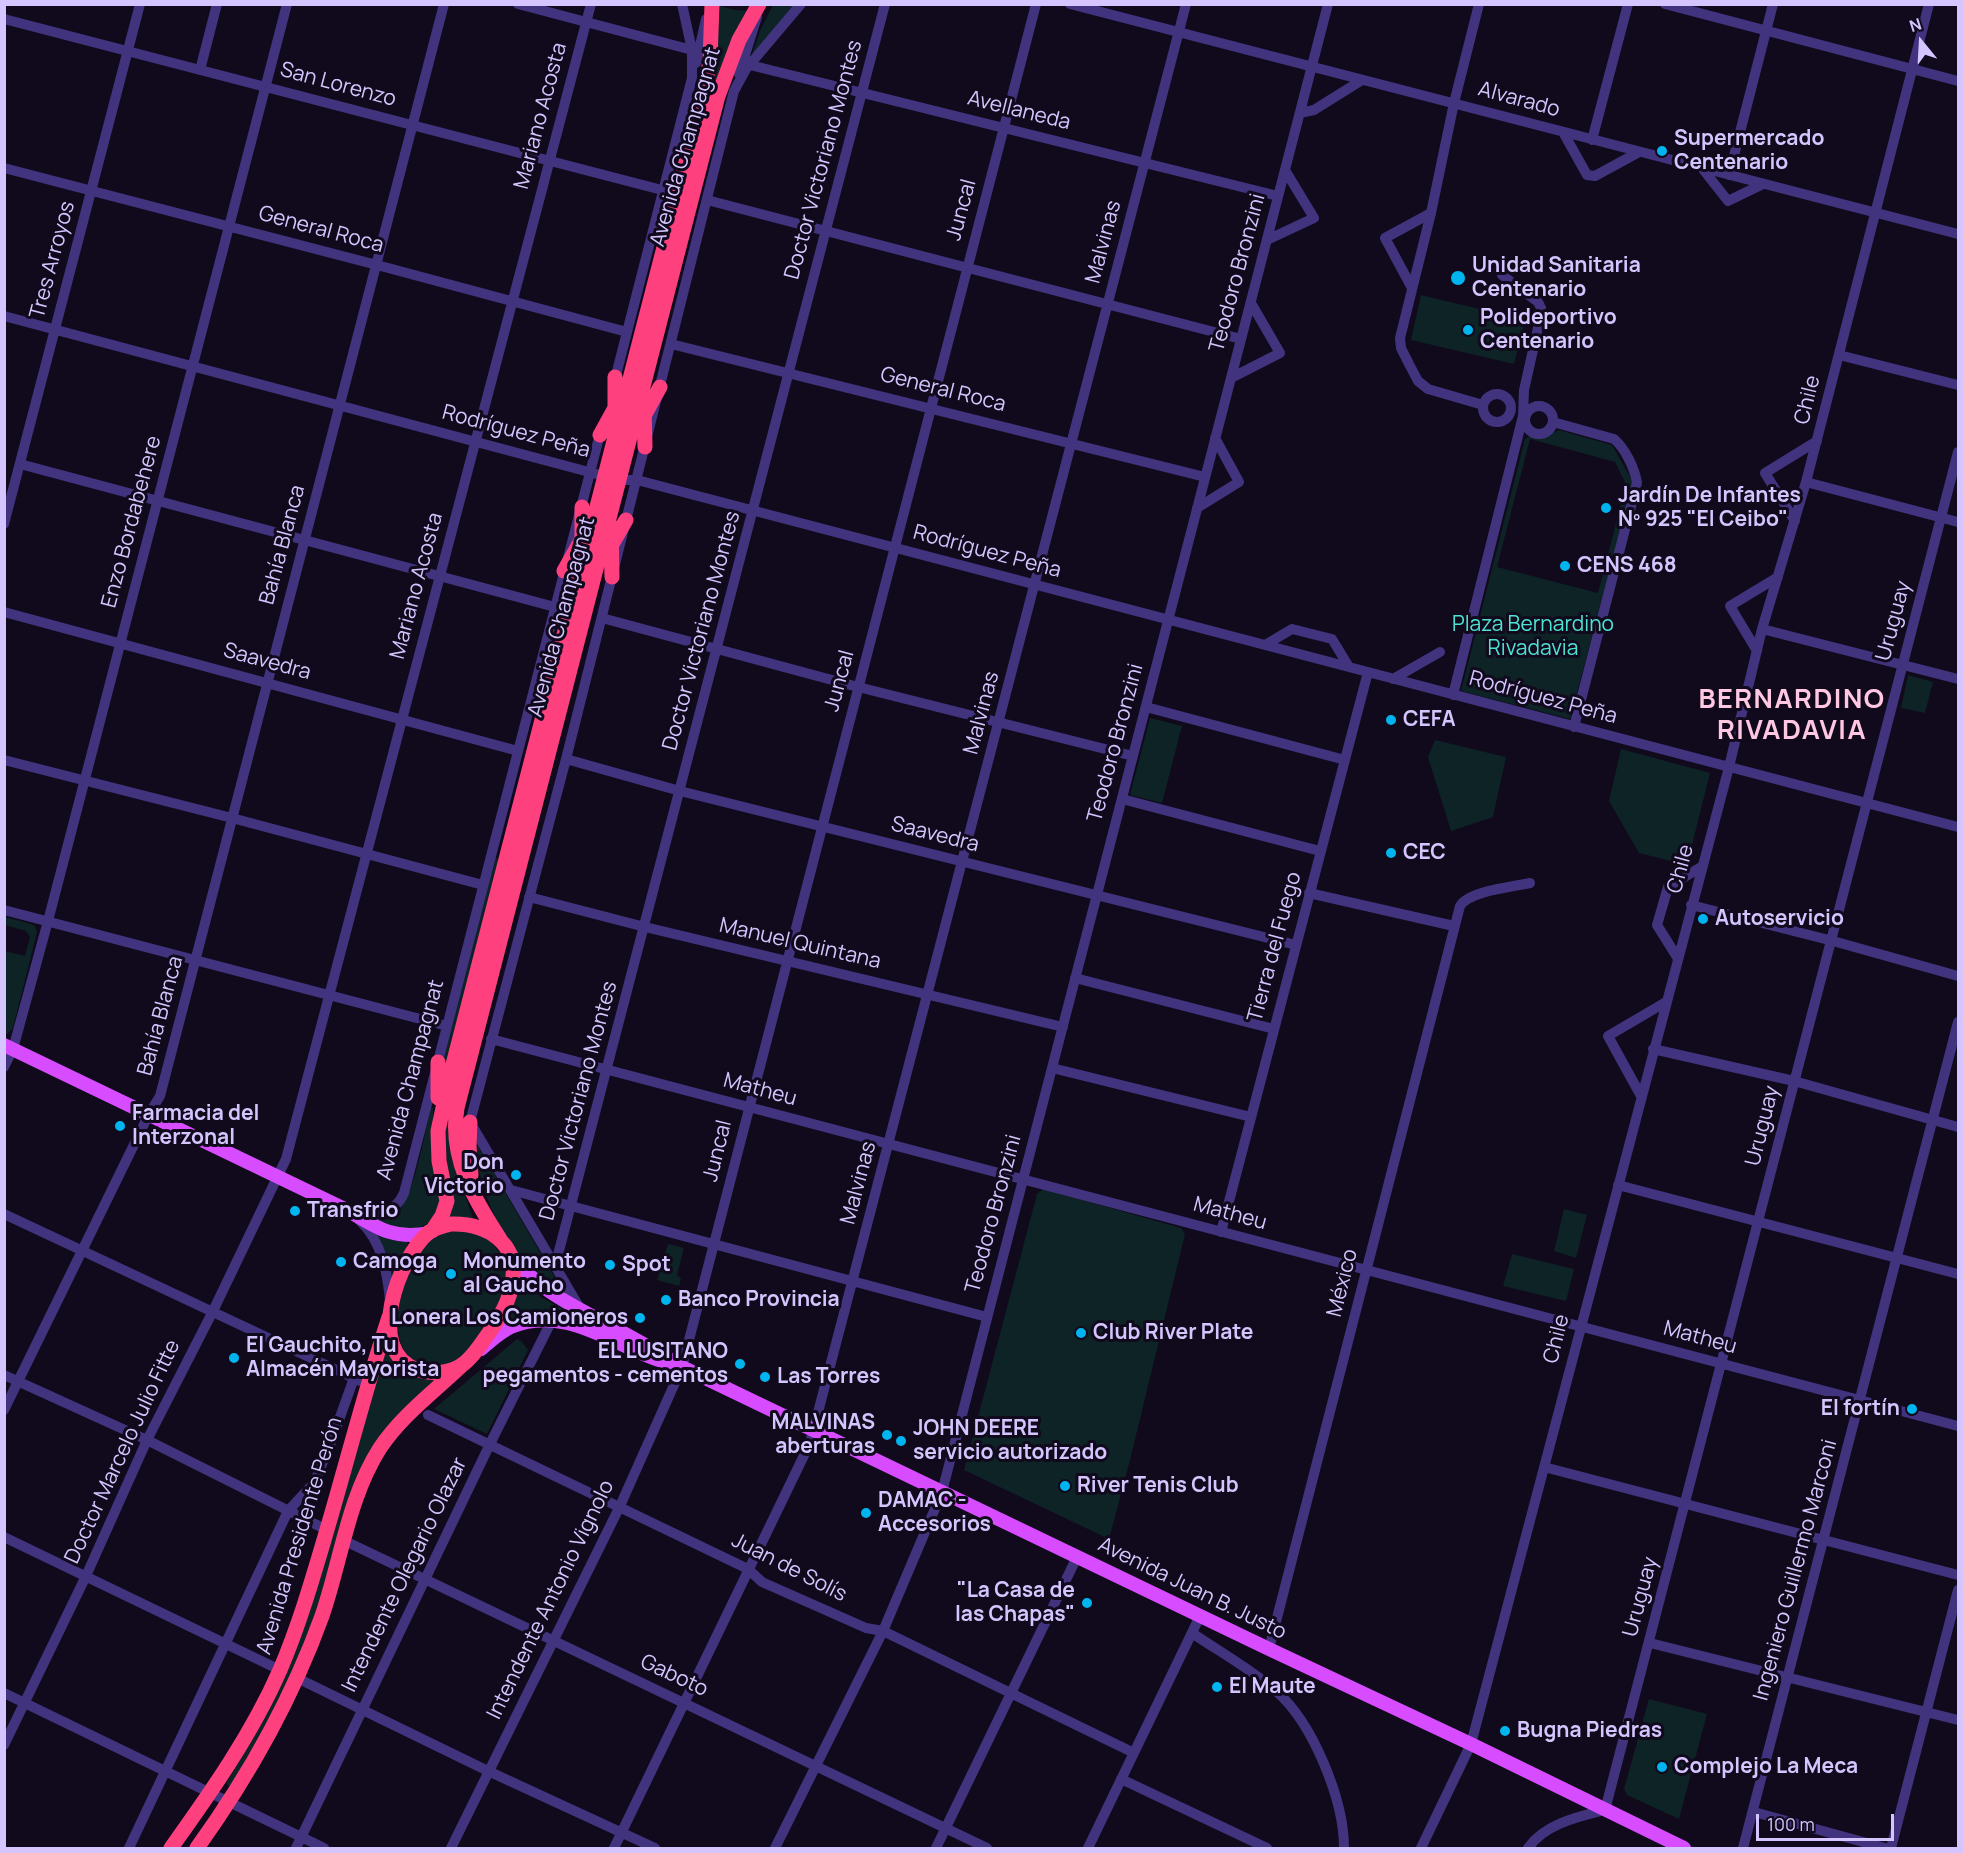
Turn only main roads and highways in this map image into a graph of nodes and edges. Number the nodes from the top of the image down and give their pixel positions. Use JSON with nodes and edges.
{"nodes":[{"id":1,"x":711,"y":4,"type":"edge"},
{"id":2,"x":759,"y":4,"type":"edge"},
{"id":3,"x":630,"y":380,"type":"junction"},
{"id":4,"x":660,"y":387,"type":"road end"},
{"id":5,"x":644,"y":415,"type":"junction"},
{"id":6,"x":607,"y":436,"type":"junction"},
{"id":7,"x":629,"y":442,"type":"junction"},
{"id":8,"x":645,"y":447,"type":"road end"},
{"id":9,"x":605,"y":476,"type":"junction"},
{"id":10,"x":596,"y":511,"type":"junction"},
{"id":11,"x":626,"y":520,"type":"road end"},
{"id":12,"x":582,"y":541,"type":"junction"},
{"id":13,"x":612,"y":544,"type":"junction"},
{"id":14,"x":588,"y":570,"type":"junction"},
{"id":15,"x":564,"y":571,"type":"road end"},
{"id":16,"x":612,"y":577,"type":"road end"},
{"id":17,"x":9,"y":1047,"type":"edge"},
{"id":18,"x":438,"y":1062,"type":"road end"},
{"id":19,"x":470,"y":1122,"type":"road end"},
{"id":20,"x":438,"y":1131,"type":"junction"},
{"id":21,"x":473,"y":1196,"type":"junction"},
{"id":22,"x":430,"y":1232,"type":"junction"},
{"id":23,"x":504,"y":1245,"type":"junction"},
{"id":24,"x":390,"y":1312,"type":"junction"},
{"id":25,"x":467,"y":1360,"type":"junction"},
{"id":26,"x":682,"y":1367,"type":"junction"},
{"id":27,"x":171,"y":1848,"type":"edge"},
{"id":28,"x":197,"y":1848,"type":"edge"},
{"id":29,"x":1684,"y":1848,"type":"edge"}],
"edges":[{"from":1,"to":3,"type":"highway","name":"Avenida Champagnat"},
{"from":2,"to":3,"type":"highway","name":"Avenida Champagnat"},
{"from":3,"to":5,"type":"highway"},
{"from":3,"to":6,"type":"highway","name":"Avenida Champagnat"},
{"from":3,"to":6,"type":"highway"},
{"from":3,"to":7,"type":"highway","name":"Avenida Champagnat"},
{"from":4,"to":5,"type":"highway"},
{"from":5,"to":7,"type":"highway"},
{"from":5,"to":8,"type":"highway"},
{"from":6,"to":9,"type":"highway","name":"Avenida Champagnat"},
{"from":7,"to":9,"type":"highway","name":"Avenida Champagnat"},
{"from":9,"to":10,"type":"highway","name":"Avenida Champagnat"},
{"from":10,"to":12,"type":"highway"},
{"from":10,"to":13,"type":"highway"},
{"from":10,"to":14,"type":"highway","name":"Avenida Champagnat"},
{"from":11,"to":13,"type":"highway"},
{"from":12,"to":14,"type":"highway"},
{"from":12,"to":15,"type":"highway"},
{"from":13,"to":14,"type":"highway"},
{"from":13,"to":16,"type":"highway"},
{"from":14,"to":20,"type":"highway","name":"Avenida Champagnat"},
{"from":14,"to":21,"type":"highway","name":"Avenida Champagnat"},
{"from":17,"to":22,"type":"main road"},
{"from":18,"to":20,"type":"highway"},
{"from":19,"to":21,"type":"highway"},
{"from":20,"to":22,"type":"highway","name":"Avenida Champagnat"},
{"from":21,"to":23,"type":"highway","name":"Avenida Champagnat"},
{"from":22,"to":23,"type":"highway"},
{"from":22,"to":24,"type":"highway"},
{"from":23,"to":25,"type":"highway"},
{"from":23,"to":26,"type":"main road","name":"Avenida Juan B. Justo"},
{"from":24,"to":25,"type":"highway"},
{"from":24,"to":27,"type":"highway","name":"Avenida Presidente Perón"},
{"from":25,"to":26,"type":"main road","name":"Avenida Juan B. Justo"},
{"from":25,"to":28,"type":"highway","name":"Avenida Presidente Perón"},
{"from":26,"to":29,"type":"main road","name":"Avenida Juan B. Justo"}]}
